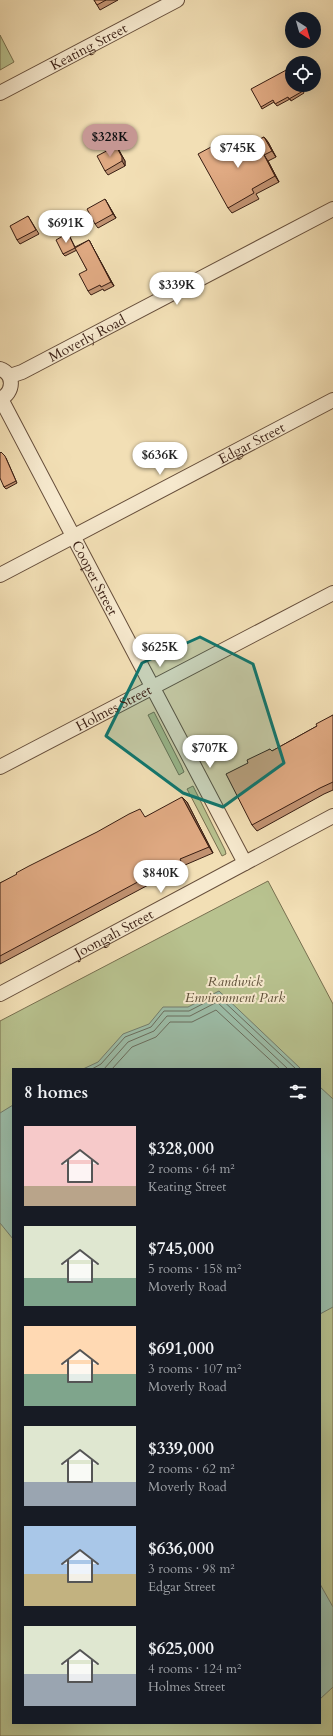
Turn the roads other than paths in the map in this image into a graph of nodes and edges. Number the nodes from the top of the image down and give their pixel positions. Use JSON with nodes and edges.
{"nodes":[{"id":1,"x":177,"y":0,"type":"edge"},
{"id":2,"x":0,"y":93,"type":"edge"},
{"id":3,"x":333,"y":209,"type":"edge"},
{"id":4,"x":5,"y":373,"type":"edge"},
{"id":5,"x":1,"y":399,"type":"edge"},
{"id":6,"x":333,"y":400,"type":"edge"},
{"id":7,"x":74,"y":536,"type":"junction"},
{"id":8,"x":0,"y":575,"type":"edge"},
{"id":9,"x":333,"y":593,"type":"edge"},
{"id":10,"x":152,"y":687,"type":"junction"},
{"id":11,"x":0,"y":767,"type":"edge"},
{"id":12,"x":333,"y":816,"type":"edge"},
{"id":13,"x":244,"y":863,"type":"junction"},
{"id":14,"x":0,"y":994,"type":"edge"}],
"edges":[{"from":1,"to":2,"type":"street","name":"Keating Street"},
{"from":3,"to":4,"type":"street","name":"Moverly Road"},
{"from":4,"to":5,"type":"street"},
{"from":5,"to":7,"type":"street","name":"Cooper Street"},
{"from":6,"to":7,"type":"street","name":"Edgar Street"},
{"from":7,"to":8,"type":"street","name":"Edgar Street"},
{"from":7,"to":10,"type":"street","name":"Cooper Street"},
{"from":9,"to":10,"type":"street","name":"Holmes Street"},
{"from":10,"to":11,"type":"street","name":"Holmes Street"},
{"from":10,"to":13,"type":"street","name":"Cooper Street"},
{"from":12,"to":13,"type":"street","name":"Joongah Street"},
{"from":13,"to":14,"type":"street","name":"Joongah Street"}]}
